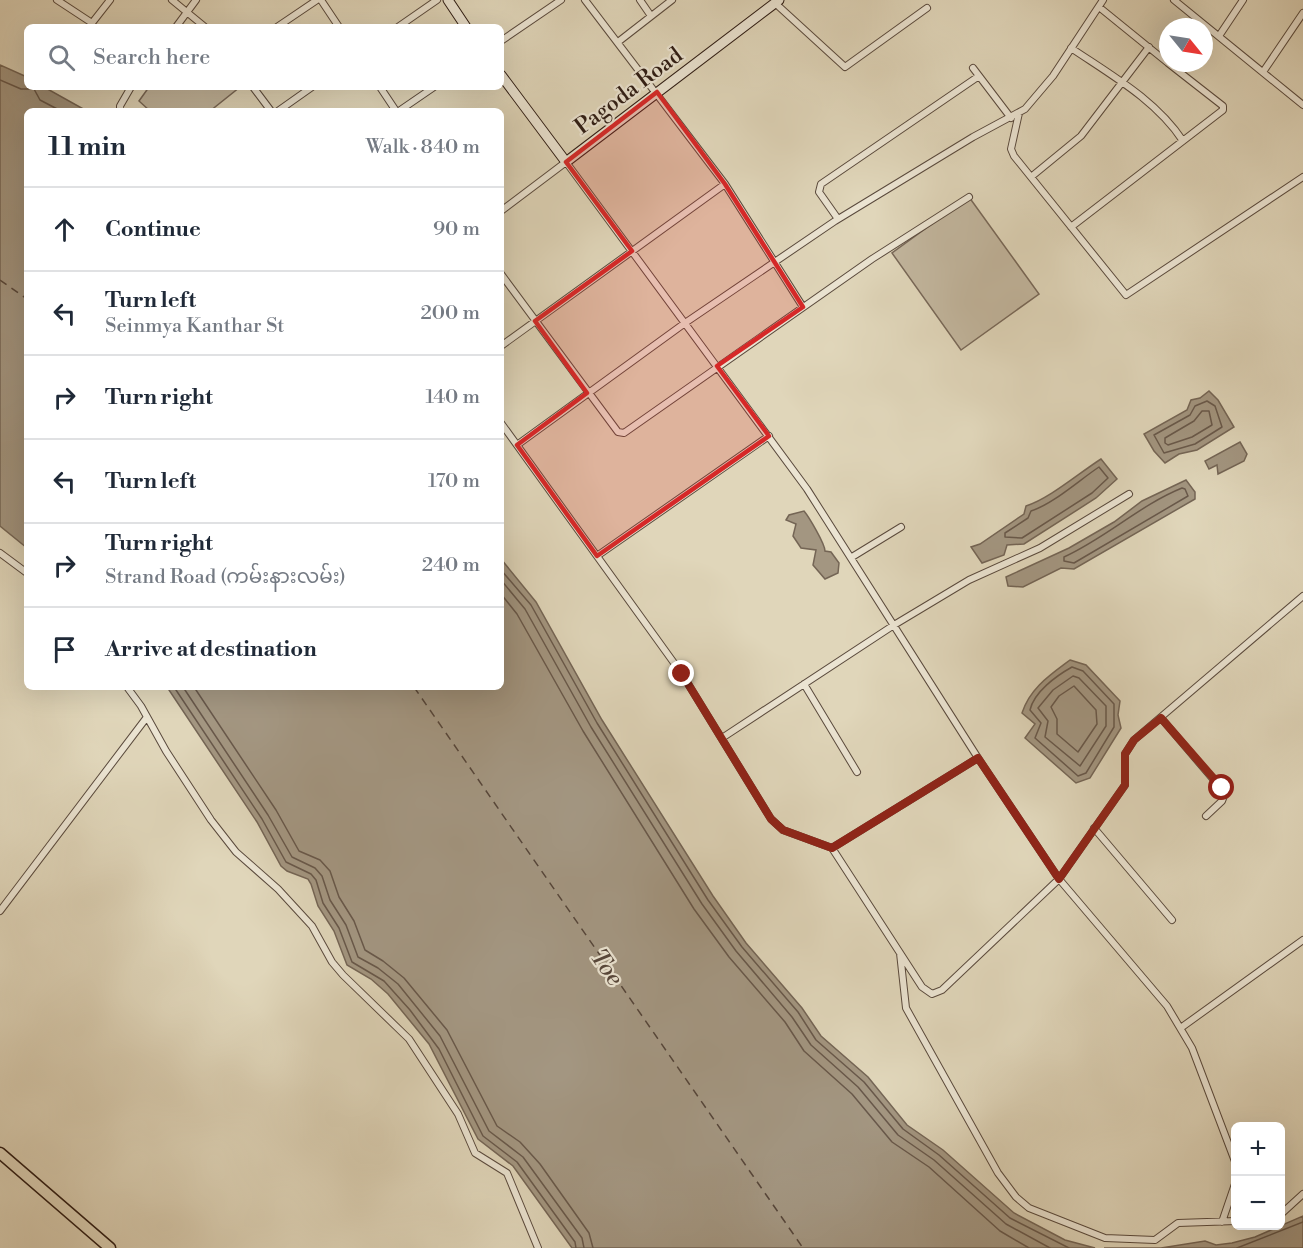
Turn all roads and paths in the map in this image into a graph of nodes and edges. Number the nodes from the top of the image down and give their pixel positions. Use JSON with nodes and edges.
{"nodes":[{"id":1,"x":57,"y":0,"type":"edge"},
{"id":2,"x":110,"y":0,"type":"edge"},
{"id":3,"x":172,"y":0,"type":"edge"},
{"id":4,"x":196,"y":0,"type":"edge"},
{"id":5,"x":319,"y":0,"type":"edge"},
{"id":6,"x":437,"y":0,"type":"edge"},
{"id":7,"x":448,"y":0,"type":"edge"},
{"id":8,"x":561,"y":0,"type":"edge"},
{"id":9,"x":585,"y":0,"type":"edge"},
{"id":10,"x":640,"y":0,"type":"edge"},
{"id":11,"x":672,"y":0,"type":"edge"},
{"id":12,"x":1104,"y":0,"type":"edge"},
{"id":13,"x":1174,"y":0,"type":"edge"},
{"id":14,"x":1243,"y":0,"type":"edge"},
{"id":15,"x":777,"y":1,"type":"edge"},
{"id":16,"x":927,"y":8,"type":"dead end"},
{"id":17,"x":1098,"y":8,"type":"junction"},
{"id":18,"x":187,"y":12,"type":"junction"},
{"id":19,"x":1303,"y":13,"type":"edge"},
{"id":20,"x":651,"y":16,"type":"junction"},
{"id":21,"x":178,"y":24,"type":"edge"},
{"id":22,"x":201,"y":24,"type":"edge"},
{"id":23,"x":282,"y":24,"type":"edge"},
{"id":24,"x":337,"y":24,"type":"edge"},
{"id":25,"x":402,"y":24,"type":"edge"},
{"id":26,"x":464,"y":24,"type":"edge"},
{"id":27,"x":1218,"y":36,"type":"junction"},
{"id":28,"x":504,"y":39,"type":"edge"},
{"id":29,"x":618,"y":42,"type":"junction"},
{"id":30,"x":1149,"y":47,"type":"junction"},
{"id":31,"x":1071,"y":48,"type":"junction"},
{"id":32,"x":1159,"y":55,"type":"edge"},
{"id":33,"x":973,"y":68,"type":"dead end"},
{"id":34,"x":1179,"y":72,"type":"edge"},
{"id":35,"x":1263,"y":72,"type":"junction"},
{"id":36,"x":979,"y":75,"type":"junction"},
{"id":37,"x":504,"y":79,"type":"edge"},
{"id":38,"x":1123,"y":83,"type":"junction"},
{"id":39,"x":129,"y":90,"type":"edge"},
{"id":40,"x":255,"y":90,"type":"edge"},
{"id":41,"x":308,"y":90,"type":"edge"},
{"id":42,"x":382,"y":90,"type":"edge"},
{"id":43,"x":430,"y":90,"type":"edge"},
{"id":44,"x":657,"y":92,"type":"junction"},
{"id":45,"x":1303,"y":105,"type":"edge"},
{"id":46,"x":120,"y":108,"type":"edge"},
{"id":47,"x":269,"y":108,"type":"edge"},
{"id":48,"x":282,"y":108,"type":"edge"},
{"id":49,"x":396,"y":108,"type":"edge"},
{"id":50,"x":402,"y":108,"type":"edge"},
{"id":51,"x":1019,"y":113,"type":"junction"},
{"id":52,"x":1011,"y":118,"type":"junction"},
{"id":53,"x":1183,"y":141,"type":"junction"},
{"id":54,"x":566,"y":162,"type":"junction"},
{"id":55,"x":1030,"y":177,"type":"junction"},
{"id":56,"x":1303,"y":177,"type":"edge"},
{"id":57,"x":724,"y":184,"type":"junction"},
{"id":58,"x":969,"y":197,"type":"dead end"},
{"id":59,"x":504,"y":209,"type":"edge"},
{"id":60,"x":838,"y":219,"type":"junction"},
{"id":61,"x":1071,"y":227,"type":"junction"},
{"id":62,"x":632,"y":251,"type":"junction"},
{"id":63,"x":775,"y":262,"type":"junction"},
{"id":64,"x":504,"y":278,"type":"edge"},
{"id":65,"x":802,"y":307,"type":"junction"},
{"id":66,"x":535,"y":321,"type":"junction"},
{"id":67,"x":685,"y":323,"type":"junction"},
{"id":68,"x":504,"y":344,"type":"edge"},
{"id":69,"x":717,"y":366,"type":"junction"},
{"id":70,"x":587,"y":393,"type":"junction"},
{"id":71,"x":504,"y":427,"type":"edge"},
{"id":72,"x":769,"y":436,"type":"junction"},
{"id":73,"x":517,"y":445,"type":"junction"},
{"id":74,"x":1129,"y":494,"type":"dead end"},
{"id":75,"x":901,"y":527,"type":"dead end"},
{"id":76,"x":0,"y":553,"type":"edge"},
{"id":77,"x":597,"y":556,"type":"junction"},
{"id":78,"x":852,"y":558,"type":"junction"},
{"id":79,"x":24,"y":571,"type":"edge"},
{"id":80,"x":1303,"y":596,"type":"edge"},
{"id":81,"x":894,"y":625,"type":"junction"},
{"id":82,"x":804,"y":684,"type":"junction"},
{"id":83,"x":129,"y":690,"type":"edge"},
{"id":84,"x":147,"y":717,"type":"junction"},
{"id":85,"x":1161,"y":718,"type":"junction"},
{"id":86,"x":722,"y":738,"type":"junction"},
{"id":87,"x":978,"y":758,"type":"junction"},
{"id":88,"x":857,"y":772,"type":"dead end"},
{"id":89,"x":1206,"y":816,"type":"dead end"},
{"id":90,"x":1094,"y":828,"type":"junction"},
{"id":91,"x":832,"y":848,"type":"junction"},
{"id":92,"x":1059,"y":879,"type":"junction"},
{"id":93,"x":0,"y":911,"type":"edge"},
{"id":94,"x":1172,"y":920,"type":"dead end"},
{"id":95,"x":1303,"y":940,"type":"edge"},
{"id":96,"x":900,"y":951,"type":"junction"},
{"id":97,"x":1182,"y":1027,"type":"junction"},
{"id":98,"x":1231,"y":1151,"type":"edge"},
{"id":99,"x":0,"y":1153,"type":"edge"},
{"id":100,"x":1303,"y":1194,"type":"edge"},
{"id":101,"x":1231,"y":1195,"type":"edge"},
{"id":102,"x":1285,"y":1211,"type":"edge"},
{"id":103,"x":1231,"y":1221,"type":"edge"},
{"id":104,"x":1222,"y":1222,"type":"junction"},
{"id":105,"x":110,"y":1248,"type":"edge"},
{"id":106,"x":538,"y":1248,"type":"edge"}],
"edges":[{"from":1,"to":2,"type":"street"},
{"from":3,"to":18,"type":"street"},
{"from":4,"to":18,"type":"street"},
{"from":5,"to":23,"type":"street"},
{"from":5,"to":24,"type":"street"},
{"from":6,"to":25,"type":"street"},
{"from":7,"to":26,"type":"main road"},
{"from":8,"to":28,"type":"street"},
{"from":9,"to":29,"type":"street"},
{"from":10,"to":20,"type":"street"},
{"from":11,"to":20,"type":"street"},
{"from":12,"to":17,"type":"street"},
{"from":13,"to":27,"type":"street"},
{"from":14,"to":27,"type":"street"},
{"from":15,"to":16,"type":"street"},
{"from":15,"to":44,"type":"main road","name":"Pagoda Road"},
{"from":17,"to":30,"type":"street"},
{"from":17,"to":31,"type":"street"},
{"from":18,"to":21,"type":"street"},
{"from":18,"to":22,"type":"street"},
{"from":19,"to":35,"type":"street"},
{"from":20,"to":29,"type":"street"},
{"from":27,"to":35,"type":"street"},
{"from":29,"to":44,"type":"street"},
{"from":30,"to":32,"type":"street"},
{"from":30,"to":38,"type":"street"},
{"from":31,"to":38,"type":"street"},
{"from":31,"to":51,"type":"street"},
{"from":33,"to":36,"type":"street"},
{"from":34,"to":53,"type":"street"},
{"from":35,"to":45,"type":"street"},
{"from":36,"to":52,"type":"street"},
{"from":36,"to":60,"type":"street"},
{"from":37,"to":54,"type":"main road"},
{"from":38,"to":53,"type":"street"},
{"from":38,"to":55,"type":"street"},
{"from":39,"to":46,"type":"street"},
{"from":40,"to":47,"type":"street"},
{"from":41,"to":48,"type":"street"},
{"from":42,"to":49,"type":"street"},
{"from":43,"to":50,"type":"street"},
{"from":44,"to":54,"type":"main road","name":"Pagoda Road"},
{"from":44,"to":57,"type":"street"},
{"from":51,"to":52,"type":"street"},
{"from":51,"to":55,"type":"street"},
{"from":52,"to":60,"type":"street"},
{"from":53,"to":61,"type":"street"},
{"from":54,"to":59,"type":"street","name":"Pagoda Road"},
{"from":54,"to":62,"type":"street"},
{"from":55,"to":61,"type":"street"},
{"from":56,"to":61,"type":"street"},
{"from":57,"to":62,"type":"street"},
{"from":57,"to":63,"type":"street"},
{"from":58,"to":65,"type":"street"},
{"from":60,"to":63,"type":"street"},
{"from":62,"to":66,"type":"street"},
{"from":62,"to":67,"type":"street"},
{"from":63,"to":65,"type":"street"},
{"from":63,"to":67,"type":"street"},
{"from":64,"to":66,"type":"street"},
{"from":65,"to":69,"type":"street"},
{"from":66,"to":68,"type":"street"},
{"from":66,"to":70,"type":"street"},
{"from":67,"to":69,"type":"street"},
{"from":67,"to":70,"type":"street"},
{"from":69,"to":70,"type":"street"},
{"from":69,"to":72,"type":"street"},
{"from":70,"to":73,"type":"street"},
{"from":71,"to":73,"type":"street"},
{"from":72,"to":77,"type":"street"},
{"from":72,"to":78,"type":"street"},
{"from":73,"to":77,"type":"street"},
{"from":74,"to":81,"type":"street"},
{"from":75,"to":78,"type":"street"},
{"from":76,"to":79,"type":"street"},
{"from":77,"to":86,"type":"street"},
{"from":78,"to":81,"type":"street"},
{"from":80,"to":85,"type":"street"},
{"from":81,"to":82,"type":"street"},
{"from":81,"to":87,"type":"street"},
{"from":82,"to":86,"type":"street"},
{"from":82,"to":88,"type":"street"},
{"from":83,"to":84,"type":"street"},
{"from":84,"to":93,"type":"street"},
{"from":84,"to":106,"type":"street"},
{"from":85,"to":89,"type":"street"},
{"from":85,"to":90,"type":"street"},
{"from":86,"to":91,"type":"street"},
{"from":87,"to":91,"type":"street"},
{"from":87,"to":92,"type":"street"},
{"from":90,"to":92,"type":"street"},
{"from":90,"to":94,"type":"street"},
{"from":91,"to":96,"type":"street"},
{"from":92,"to":96,"type":"street"},
{"from":92,"to":97,"type":"street"},
{"from":95,"to":97,"type":"street"},
{"from":96,"to":104,"type":"street"},
{"from":97,"to":98,"type":"street"},
{"from":99,"to":105,"type":"main road"},
{"from":100,"to":102,"type":"street"},
{"from":101,"to":104,"type":"street"},
{"from":103,"to":104,"type":"street"}]}
